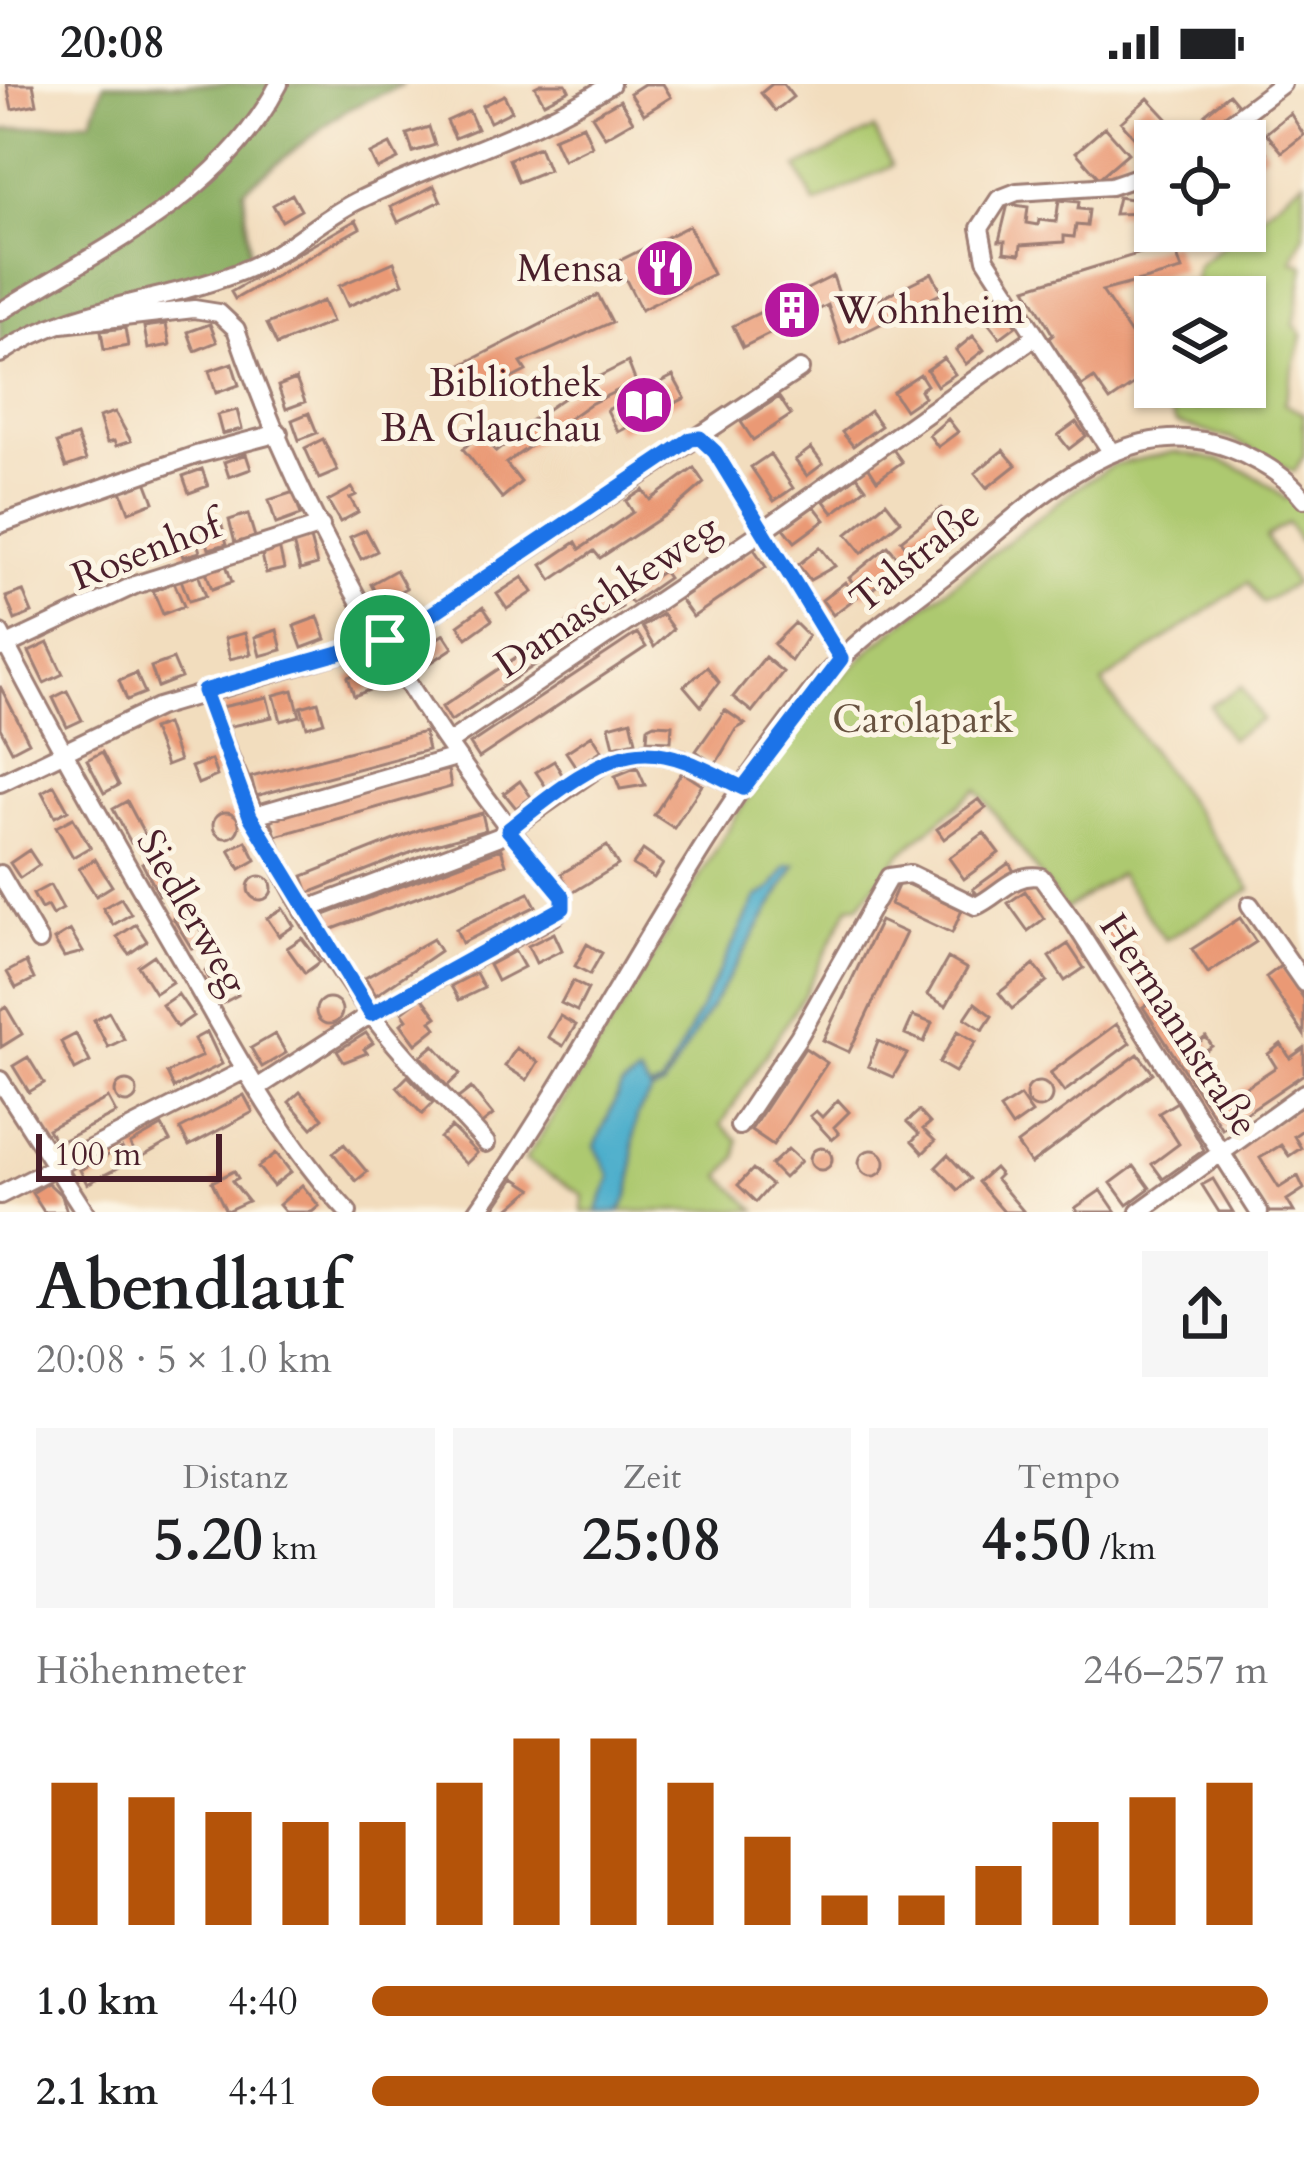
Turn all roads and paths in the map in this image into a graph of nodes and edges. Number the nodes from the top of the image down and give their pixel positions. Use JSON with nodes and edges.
{"nodes":[{"id":1,"x":279,"y":84,"type":"edge"},
{"id":2,"x":611,"y":84,"type":"edge"},
{"id":3,"x":1282,"y":84,"type":"edge"},
{"id":4,"x":1234,"y":120,"type":"edge"},
{"id":5,"x":1134,"y":179,"type":"edge"},
{"id":6,"x":0,"y":312,"type":"edge"},
{"id":7,"x":62,"y":324,"type":"junction"},
{"id":8,"x":1036,"y":336,"type":"junction"},
{"id":9,"x":0,"y":353,"type":"edge"},
{"id":10,"x":800,"y":369,"type":"dead end"},
{"id":11,"x":279,"y":433,"type":"junction"},
{"id":12,"x":700,"y":438,"type":"junction"},
{"id":13,"x":1110,"y":450,"type":"junction"},
{"id":14,"x":1302,"y":491,"type":"edge"},
{"id":15,"x":0,"y":524,"type":"edge"},
{"id":16,"x":321,"y":526,"type":"junction"},
{"id":17,"x":761,"y":532,"type":"junction"},
{"id":18,"x":385,"y":640,"type":"junction"},
{"id":19,"x":2,"y":642,"type":"edge"},
{"id":20,"x":841,"y":659,"type":"junction"},
{"id":21,"x":204,"y":691,"type":"junction"},
{"id":22,"x":58,"y":750,"type":"junction"},
{"id":23,"x":452,"y":750,"type":"junction"},
{"id":24,"x":0,"y":783,"type":"edge"},
{"id":25,"x":743,"y":788,"type":"junction"},
{"id":26,"x":250,"y":816,"type":"junction"},
{"id":27,"x":508,"y":830,"type":"junction"},
{"id":28,"x":0,"y":874,"type":"edge"},
{"id":29,"x":1250,"y":905,"type":"dead end"},
{"id":30,"x":304,"y":911,"type":"junction"},
{"id":31,"x":39,"y":941,"type":"dead end"},
{"id":32,"x":1304,"y":983,"type":"edge"},
{"id":33,"x":371,"y":1014,"type":"junction"},
{"id":34,"x":245,"y":1070,"type":"junction"},
{"id":35,"x":0,"y":1080,"type":"edge"},
{"id":36,"x":257,"y":1088,"type":"junction"},
{"id":37,"x":1304,"y":1093,"type":"edge"},
{"id":38,"x":739,"y":1126,"type":"dead end"},
{"id":39,"x":486,"y":1143,"type":"dead end"},
{"id":40,"x":1223,"y":1152,"type":"junction"},
{"id":41,"x":54,"y":1167,"type":"junction"},
{"id":42,"x":0,"y":1196,"type":"edge"},
{"id":43,"x":85,"y":1212,"type":"edge"},
{"id":44,"x":348,"y":1212,"type":"edge"},
{"id":45,"x":477,"y":1212,"type":"edge"},
{"id":46,"x":1139,"y":1212,"type":"edge"},
{"id":47,"x":1259,"y":1212,"type":"edge"}],
"edges":[{"from":1,"to":6,"type":"street"},
{"from":2,"to":7,"type":"street"},
{"from":3,"to":4,"type":"street"},
{"from":5,"to":8,"type":"street"},
{"from":7,"to":9,"type":"street"},
{"from":7,"to":11,"type":"street"},
{"from":8,"to":13,"type":"street"},
{"from":8,"to":17,"type":"street","name":"Damaschkeweg"},
{"from":10,"to":12,"type":"street"},
{"from":11,"to":15,"type":"street"},
{"from":11,"to":16,"type":"street"},
{"from":12,"to":17,"type":"street"},
{"from":12,"to":18,"type":"street"},
{"from":13,"to":14,"type":"street","name":"Talstraße"},
{"from":13,"to":20,"type":"street","name":"Talstraße"},
{"from":16,"to":18,"type":"street"},
{"from":16,"to":19,"type":"street","name":"Rosenhof"},
{"from":17,"to":20,"type":"street"},
{"from":17,"to":23,"type":"street","name":"Damaschkeweg"},
{"from":18,"to":21,"type":"street"},
{"from":18,"to":23,"type":"street"},
{"from":19,"to":22,"type":"street","name":"Siedlerweg"},
{"from":20,"to":25,"type":"street","name":"Talstraße"},
{"from":21,"to":22,"type":"street"},
{"from":21,"to":26,"type":"street"},
{"from":22,"to":24,"type":"street"},
{"from":22,"to":34,"type":"street","name":"Siedlerweg"},
{"from":23,"to":26,"type":"street","name":"Damaschkeweg"},
{"from":23,"to":27,"type":"street"},
{"from":25,"to":27,"type":"street"},
{"from":25,"to":45,"type":"street","name":"Talstraße"},
{"from":26,"to":30,"type":"street"},
{"from":27,"to":30,"type":"street"},
{"from":27,"to":33,"type":"street"},
{"from":28,"to":31,"type":"street"},
{"from":29,"to":32,"type":"street"},
{"from":30,"to":33,"type":"street"},
{"from":33,"to":36,"type":"street"},
{"from":33,"to":39,"type":"street"},
{"from":34,"to":36,"type":"street","name":"Siedlerweg"},
{"from":34,"to":41,"type":"street"},
{"from":35,"to":41,"type":"street"},
{"from":36,"to":44,"type":"street","name":"Siedlerweg"},
{"from":37,"to":40,"type":"street"},
{"from":38,"to":40,"type":"street","name":"Hermannstraße"},
{"from":40,"to":46,"type":"street"},
{"from":40,"to":47,"type":"street","name":"Hermannstraße"},
{"from":41,"to":42,"type":"street"},
{"from":41,"to":43,"type":"street"}]}
